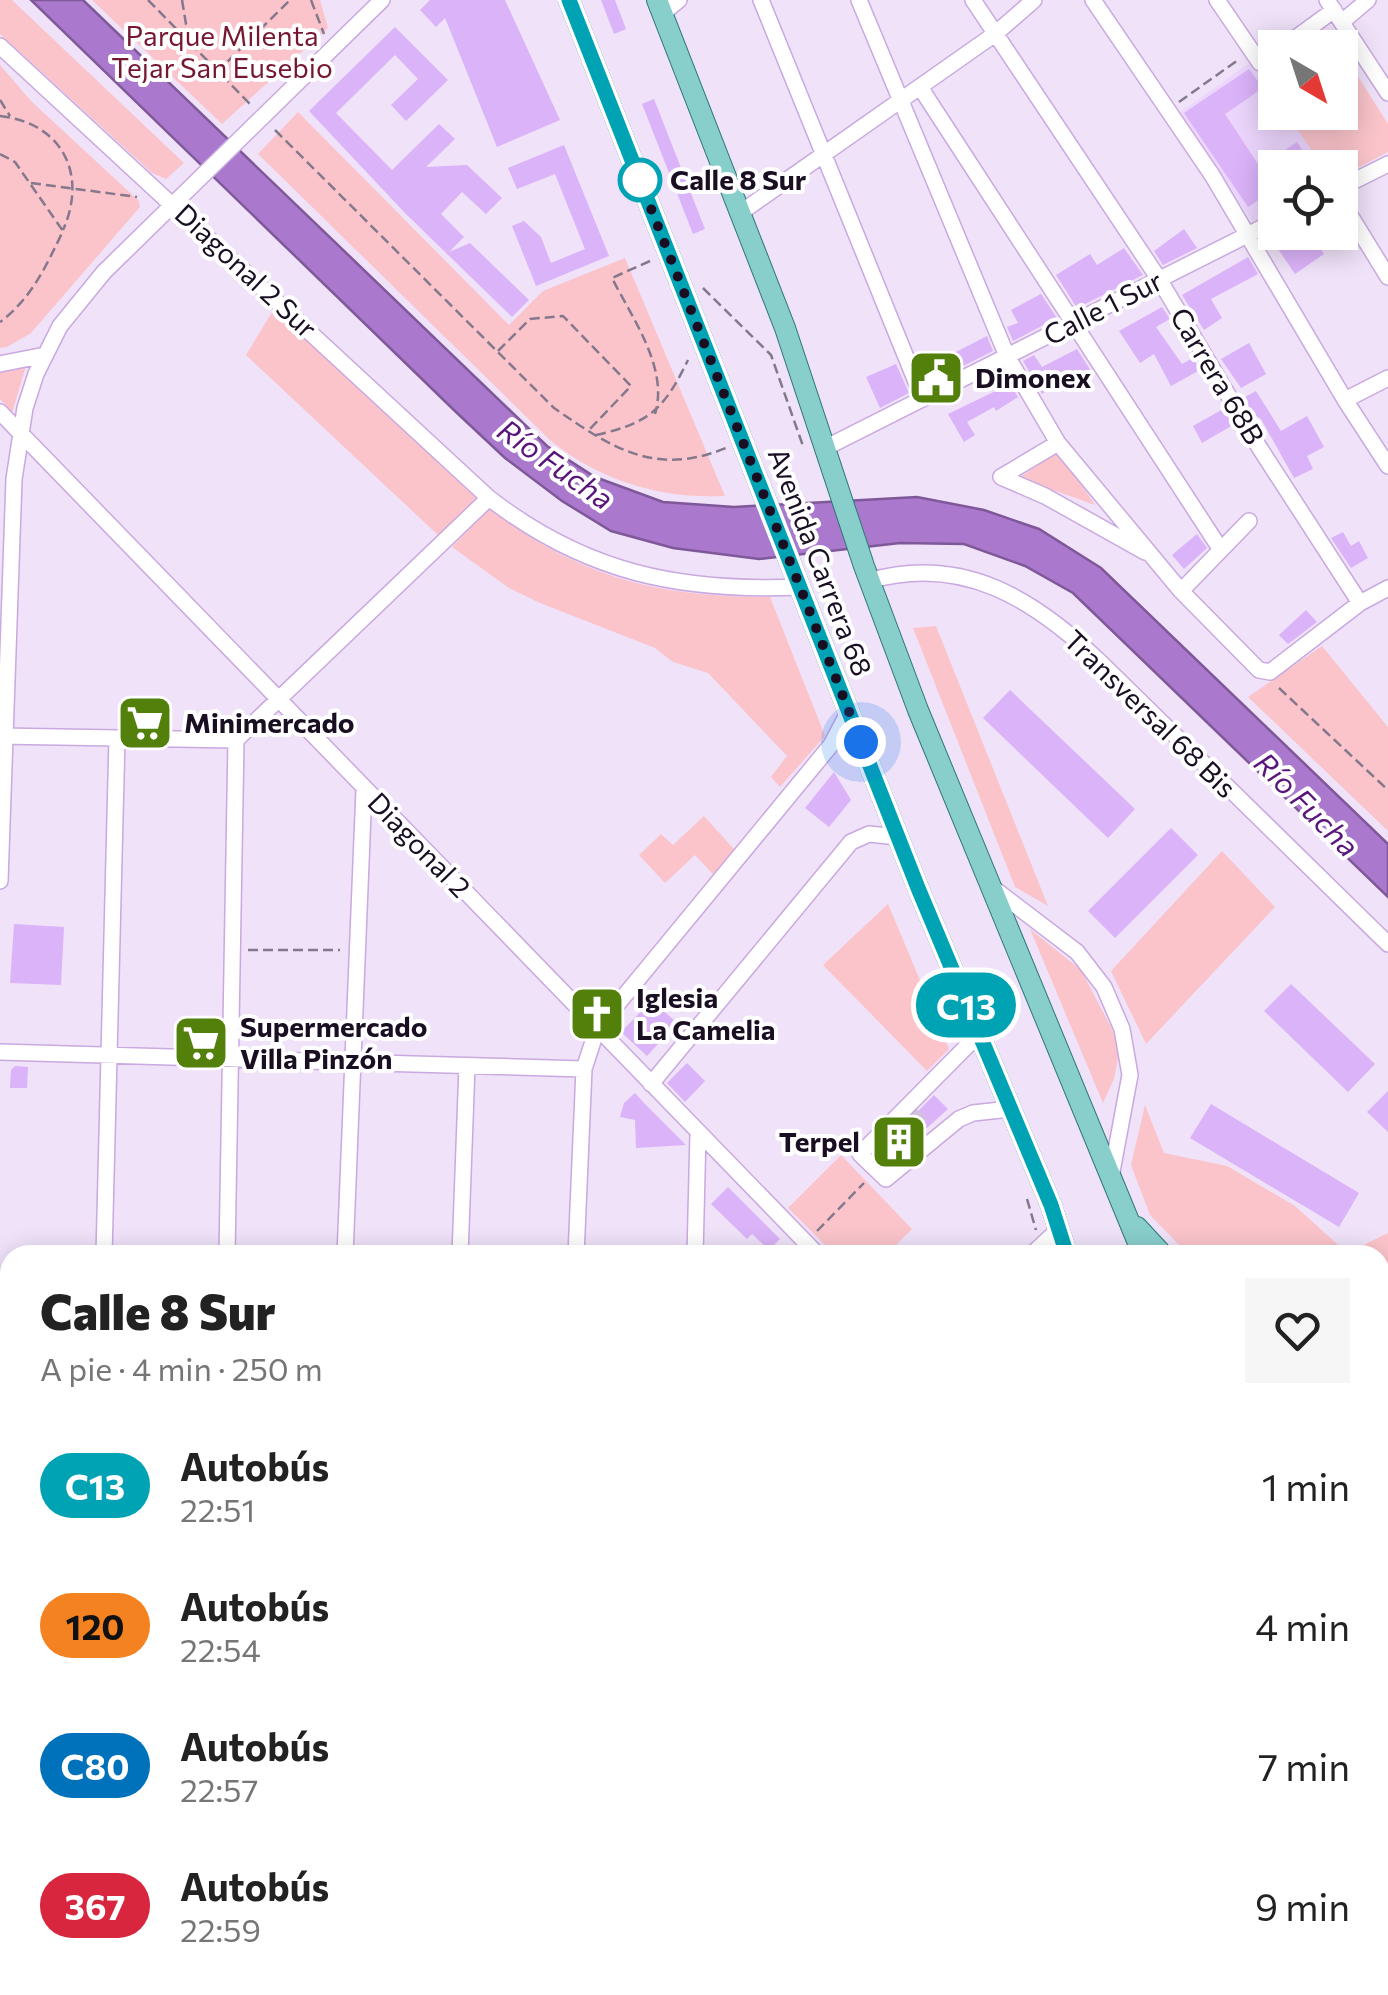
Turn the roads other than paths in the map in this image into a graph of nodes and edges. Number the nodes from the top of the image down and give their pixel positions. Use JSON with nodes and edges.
{"nodes":[{"id":1,"x":382,"y":0,"type":"edge"},
{"id":2,"x":569,"y":0,"type":"edge"},
{"id":3,"x":679,"y":0,"type":"edge"},
{"id":4,"x":761,"y":0,"type":"edge"},
{"id":5,"x":859,"y":0,"type":"edge"},
{"id":6,"x":973,"y":0,"type":"edge"},
{"id":7,"x":1034,"y":0,"type":"edge"},
{"id":8,"x":1094,"y":0,"type":"edge"},
{"id":9,"x":1218,"y":0,"type":"edge"},
{"id":10,"x":1368,"y":0,"type":"edge"},
{"id":11,"x":659,"y":7,"type":"edge"},
{"id":12,"x":1335,"y":11,"type":"edge"},
{"id":13,"x":1308,"y":30,"type":"edge"},
{"id":14,"x":996,"y":34,"type":"junction"},
{"id":15,"x":0,"y":46,"type":"edge"},
{"id":16,"x":1258,"y":57,"type":"edge"},
{"id":17,"x":920,"y":87,"type":"junction"},
{"id":18,"x":1388,"y":93,"type":"edge"},
{"id":19,"x":900,"y":100,"type":"junction"},
{"id":20,"x":824,"y":154,"type":"junction"},
{"id":21,"x":1388,"y":164,"type":"edge"},
{"id":22,"x":1358,"y":179,"type":"edge"},
{"id":23,"x":173,"y":202,"type":"junction"},
{"id":24,"x":740,"y":213,"type":"junction"},
{"id":25,"x":1358,"y":228,"type":"edge"},
{"id":26,"x":1258,"y":230,"type":"edge"},
{"id":27,"x":1246,"y":236,"type":"junction"},
{"id":28,"x":1388,"y":277,"type":"edge"},
{"id":29,"x":1160,"y":279,"type":"junction"},
{"id":30,"x":1072,"y":324,"type":"junction"},
{"id":31,"x":45,"y":355,"type":"junction"},
{"id":32,"x":1008,"y":356,"type":"junction"},
{"id":33,"x":0,"y":364,"type":"edge"},
{"id":34,"x":1388,"y":378,"type":"edge"},
{"id":35,"x":923,"y":399,"type":"junction"},
{"id":36,"x":1345,"y":400,"type":"junction"},
{"id":37,"x":0,"y":412,"type":"edge"},
{"id":38,"x":20,"y":435,"type":"junction"},
{"id":39,"x":1058,"y":442,"type":"junction"},
{"id":40,"x":816,"y":453,"type":"junction"},
{"id":41,"x":1388,"y":466,"type":"edge"},
{"id":42,"x":490,"y":498,"type":"junction"},
{"id":43,"x":1249,"y":521,"type":"dead end"},
{"id":44,"x":1221,"y":550,"type":"junction"},
{"id":45,"x":1148,"y":554,"type":"junction"},
{"id":46,"x":866,"y":574,"type":"junction"},
{"id":47,"x":800,"y":586,"type":"junction"},
{"id":48,"x":1388,"y":588,"type":"edge"},
{"id":49,"x":1181,"y":591,"type":"junction"},
{"id":50,"x":1360,"y":603,"type":"junction"},
{"id":51,"x":277,"y":700,"type":"junction"},
{"id":52,"x":849,"y":711,"type":"junction"},
{"id":53,"x":2,"y":736,"type":"edge"},
{"id":54,"x":117,"y":738,"type":"junction"},
{"id":55,"x":236,"y":740,"type":"junction"},
{"id":56,"x":364,"y":789,"type":"junction"},
{"id":57,"x":898,"y":836,"type":"junction"},
{"id":58,"x":0,"y":882,"type":"edge"},
{"id":59,"x":988,"y":884,"type":"junction"},
{"id":60,"x":1388,"y":944,"type":"edge"},
{"id":61,"x":597,"y":1029,"type":"junction"},
{"id":62,"x":979,"y":1034,"type":"junction"},
{"id":63,"x":0,"y":1052,"type":"edge"},
{"id":64,"x":109,"y":1055,"type":"junction"},
{"id":65,"x":230,"y":1059,"type":"junction"},
{"id":66,"x":352,"y":1062,"type":"junction"},
{"id":67,"x":466,"y":1066,"type":"junction"},
{"id":68,"x":584,"y":1069,"type":"junction"},
{"id":69,"x":651,"y":1084,"type":"junction"},
{"id":70,"x":1010,"y":1109,"type":"junction"},
{"id":71,"x":698,"y":1133,"type":"junction"},
{"id":72,"x":1112,"y":1177,"type":"junction"},
{"id":73,"x":1129,"y":1219,"type":"junction"},
{"id":74,"x":1059,"y":1228,"type":"junction"},
{"id":75,"x":104,"y":1245,"type":"edge"},
{"id":76,"x":226,"y":1245,"type":"edge"},
{"id":77,"x":345,"y":1245,"type":"edge"},
{"id":78,"x":460,"y":1245,"type":"edge"},
{"id":79,"x":576,"y":1245,"type":"edge"},
{"id":80,"x":695,"y":1245,"type":"edge"},
{"id":81,"x":808,"y":1245,"type":"edge"},
{"id":82,"x":1041,"y":1245,"type":"edge"},
{"id":83,"x":1064,"y":1245,"type":"edge"},
{"id":84,"x":1139,"y":1245,"type":"edge"},
{"id":85,"x":1154,"y":1245,"type":"edge"}],
"edges":[{"from":1,"to":23,"type":"street"},
{"from":2,"to":47,"type":"main road","name":"Avenida Carrera 68"},
{"from":3,"to":11,"type":"street"},
{"from":4,"to":20,"type":"street"},
{"from":5,"to":19,"type":"street"},
{"from":6,"to":14,"type":"street","name":"Carrera 68B"},
{"from":7,"to":14,"type":"street"},
{"from":8,"to":27,"type":"street"},
{"from":9,"to":16,"type":"street"},
{"from":10,"to":12,"type":"street"},
{"from":11,"to":24,"type":"main road","name":"Avenida Carrera 68"},
{"from":12,"to":13,"type":"street"},
{"from":12,"to":18,"type":"street"},
{"from":14,"to":17,"type":"street"},
{"from":14,"to":29,"type":"street","name":"Carrera 68B"},
{"from":15,"to":23,"type":"street","name":"Diagonal 2 Sur"},
{"from":17,"to":19,"type":"street"},
{"from":17,"to":30,"type":"street"},
{"from":19,"to":20,"type":"street"},
{"from":19,"to":32,"type":"street"},
{"from":20,"to":24,"type":"street"},
{"from":20,"to":35,"type":"street"},
{"from":21,"to":22,"type":"street"},
{"from":23,"to":31,"type":"street"},
{"from":23,"to":42,"type":"street","name":"Diagonal 2 Sur"},
{"from":24,"to":40,"type":"main road","name":"Avenida Carrera 68"},
{"from":25,"to":28,"type":"street"},
{"from":26,"to":27,"type":"street","name":"Calle 1 Sur"},
{"from":27,"to":29,"type":"street","name":"Calle 1 Sur"},
{"from":27,"to":36,"type":"street"},
{"from":29,"to":30,"type":"street","name":"Calle 1 Sur"},
{"from":29,"to":50,"type":"street","name":"Carrera 68B"},
{"from":30,"to":32,"type":"street","name":"Calle 1 Sur"},
{"from":30,"to":44,"type":"street"},
{"from":31,"to":33,"type":"street"},
{"from":31,"to":38,"type":"street"},
{"from":32,"to":35,"type":"street","name":"Calle 1 Sur"},
{"from":32,"to":39,"type":"street"},
{"from":34,"to":36,"type":"street"},
{"from":35,"to":40,"type":"street","name":"Calle 1 Sur"},
{"from":36,"to":41,"type":"street"},
{"from":37,"to":38,"type":"street","name":"Diagonal 2"},
{"from":38,"to":51,"type":"street","name":"Diagonal 2"},
{"from":38,"to":53,"type":"street"},
{"from":39,"to":45,"type":"street"},
{"from":39,"to":45,"type":"street"},
{"from":40,"to":46,"type":"main road","name":"Avenida Carrera 68"},
{"from":42,"to":47,"type":"street","name":"Diagonal 2 Sur"},
{"from":42,"to":51,"type":"street"},
{"from":43,"to":44,"type":"street"},
{"from":44,"to":49,"type":"street"},
{"from":45,"to":49,"type":"street"},
{"from":46,"to":59,"type":"main road","name":"Avenida Carrera 68"},
{"from":46,"to":60,"type":"street","name":"Transversal 68 Bis"},
{"from":47,"to":52,"type":"main road","name":"Avenida Carrera 68"},
{"from":48,"to":50,"type":"street"},
{"from":49,"to":50,"type":"street"},
{"from":51,"to":55,"type":"street"},
{"from":51,"to":56,"type":"street","name":"Diagonal 2"},
{"from":52,"to":57,"type":"main road","name":"Avenida Carrera 68"},
{"from":52,"to":61,"type":"street"},
{"from":53,"to":54,"type":"street"},
{"from":53,"to":58,"type":"street"},
{"from":54,"to":55,"type":"street"},
{"from":54,"to":64,"type":"street"},
{"from":55,"to":65,"type":"street"},
{"from":56,"to":61,"type":"street","name":"Diagonal 2"},
{"from":56,"to":66,"type":"street"},
{"from":57,"to":62,"type":"main road","name":"Avenida Carrera 68"},
{"from":57,"to":69,"type":"street"},
{"from":59,"to":72,"type":"main road","name":"Avenida Carrera 68"},
{"from":59,"to":72,"type":"street"},
{"from":61,"to":68,"type":"street"},
{"from":61,"to":69,"type":"street","name":"Diagonal 2"},
{"from":62,"to":70,"type":"main road","name":"Avenida Carrera 68"},
{"from":62,"to":70,"type":"street"},
{"from":63,"to":64,"type":"street"},
{"from":64,"to":65,"type":"street"},
{"from":64,"to":75,"type":"street"},
{"from":65,"to":66,"type":"street"},
{"from":65,"to":76,"type":"street"},
{"from":66,"to":67,"type":"street"},
{"from":66,"to":77,"type":"street"},
{"from":67,"to":68,"type":"street"},
{"from":67,"to":78,"type":"street"},
{"from":68,"to":79,"type":"street"},
{"from":69,"to":71,"type":"street","name":"Diagonal 2"},
{"from":70,"to":74,"type":"main road","name":"Avenida Carrera 68"},
{"from":71,"to":80,"type":"street"},
{"from":71,"to":81,"type":"street","name":"Diagonal 2"},
{"from":72,"to":73,"type":"main road","name":"Avenida Carrera 68"},
{"from":73,"to":84,"type":"main road","name":"Avenida Carrera 68"},
{"from":73,"to":85,"type":"main road"},
{"from":74,"to":82,"type":"street"},
{"from":74,"to":83,"type":"main road","name":"Avenida Carrera 68"}]}
